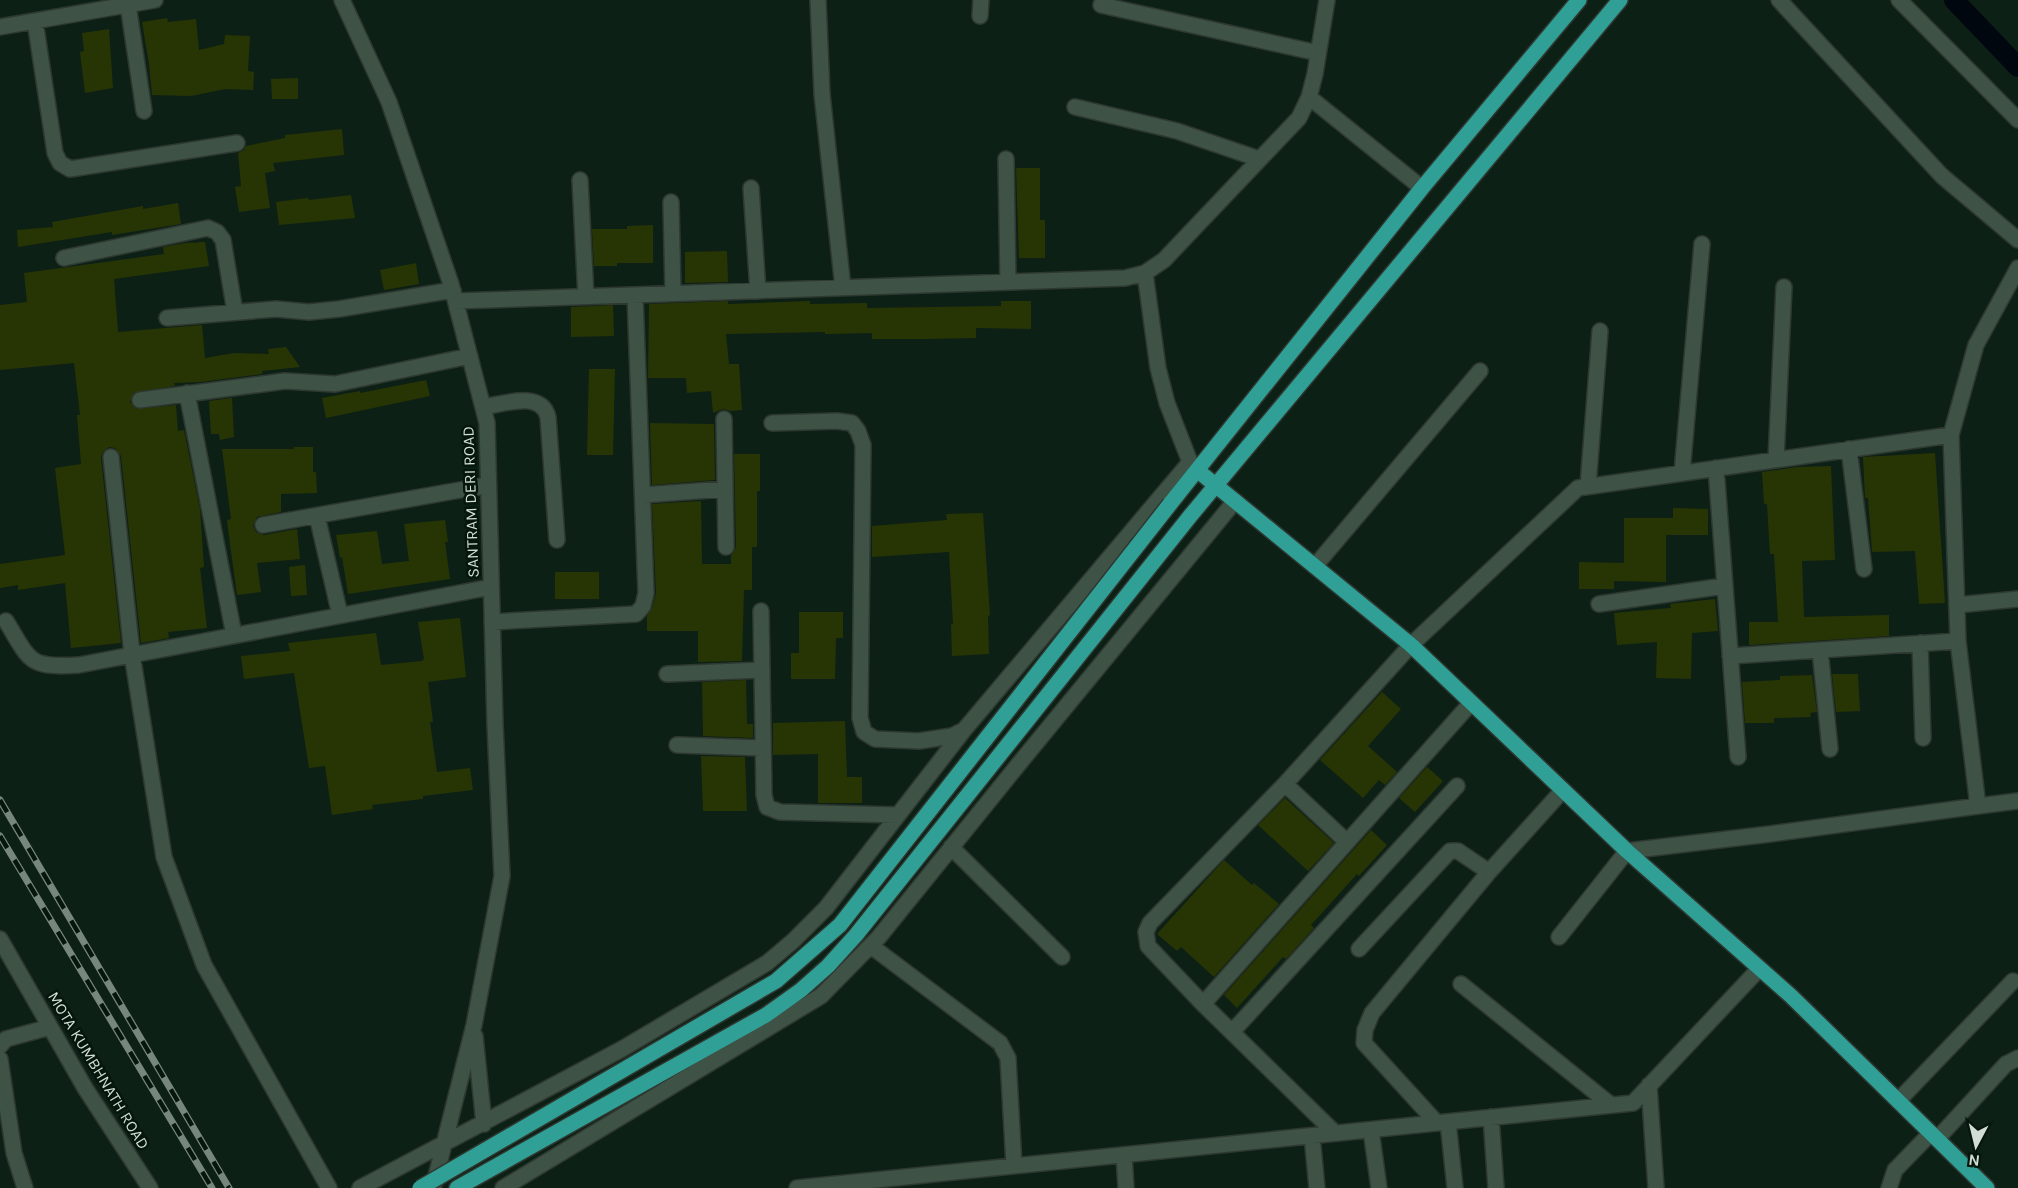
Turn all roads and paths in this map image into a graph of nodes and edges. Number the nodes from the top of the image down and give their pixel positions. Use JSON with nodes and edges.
{"nodes":[{"id":1,"x":155,"y":0,"type":"edge"},
{"id":2,"x":342,"y":0,"type":"edge"},
{"id":3,"x":818,"y":0,"type":"edge"},
{"id":4,"x":981,"y":0,"type":"edge"},
{"id":5,"x":1327,"y":0,"type":"edge"},
{"id":6,"x":1579,"y":0,"type":"edge"},
{"id":7,"x":1620,"y":0,"type":"edge"},
{"id":8,"x":1779,"y":0,"type":"edge"},
{"id":9,"x":1899,"y":0,"type":"edge"},
{"id":10,"x":128,"y":5,"type":"junction"},
{"id":11,"x":1101,"y":5,"type":"dead end"},
{"id":12,"x":980,"y":16,"type":"dead end"},
{"id":13,"x":35,"y":21,"type":"junction"},
{"id":14,"x":0,"y":27,"type":"edge"},
{"id":15,"x":1318,"y":53,"type":"junction"},
{"id":16,"x":1309,"y":97,"type":"junction"},
{"id":17,"x":1075,"y":107,"type":"dead end"},
{"id":18,"x":144,"y":111,"type":"dead end"},
{"id":19,"x":2018,"y":120,"type":"edge"},
{"id":20,"x":237,"y":142,"type":"dead end"},
{"id":21,"x":1006,"y":159,"type":"dead end"},
{"id":22,"x":1259,"y":159,"type":"junction"},
{"id":23,"x":580,"y":180,"type":"dead end"},
{"id":24,"x":751,"y":188,"type":"dead end"},
{"id":25,"x":1422,"y":188,"type":"junction"},
{"id":26,"x":671,"y":202,"type":"dead end"},
{"id":27,"x":2018,"y":240,"type":"edge"},
{"id":28,"x":1702,"y":244,"type":"dead end"},
{"id":29,"x":64,"y":258,"type":"dead end"},
{"id":30,"x":2018,"y":268,"type":"edge"},
{"id":31,"x":1145,"y":273,"type":"junction"},
{"id":32,"x":1008,"y":282,"type":"junction"},
{"id":33,"x":1784,"y":287,"type":"dead end"},
{"id":34,"x":843,"y":288,"type":"junction"},
{"id":35,"x":758,"y":291,"type":"junction"},
{"id":36,"x":674,"y":294,"type":"junction"},
{"id":37,"x":635,"y":295,"type":"junction"},
{"id":38,"x":454,"y":296,"type":"junction"},
{"id":39,"x":586,"y":297,"type":"junction"},
{"id":40,"x":235,"y":312,"type":"junction"},
{"id":41,"x":168,"y":318,"type":"dead end"},
{"id":42,"x":1600,"y":331,"type":"dead end"},
{"id":43,"x":470,"y":356,"type":"junction"},
{"id":44,"x":1480,"y":371,"type":"dead end"},
{"id":45,"x":187,"y":393,"type":"junction"},
{"id":46,"x":140,"y":400,"type":"dead end"},
{"id":47,"x":483,"y":407,"type":"junction"},
{"id":48,"x":724,"y":419,"type":"dead end"},
{"id":49,"x":772,"y":423,"type":"dead end"},
{"id":50,"x":1951,"y":435,"type":"junction"},
{"id":51,"x":1850,"y":449,"type":"junction"},
{"id":52,"x":111,"y":457,"type":"dead end"},
{"id":53,"x":1776,"y":460,"type":"junction"},
{"id":54,"x":1194,"y":466,"type":"junction"},
{"id":55,"x":1716,"y":468,"type":"junction"},
{"id":56,"x":1682,"y":473,"type":"junction"},
{"id":57,"x":488,"y":485,"type":"junction"},
{"id":58,"x":1215,"y":486,"type":"junction"},
{"id":59,"x":1587,"y":486,"type":"junction"},
{"id":60,"x":725,"y":489,"type":"junction"},
{"id":61,"x":643,"y":495,"type":"junction"},
{"id":62,"x":1235,"y":501,"type":"junction"},
{"id":63,"x":316,"y":516,"type":"junction"},
{"id":64,"x":263,"y":525,"type":"dead end"},
{"id":65,"x":557,"y":540,"type":"dead end"},
{"id":66,"x":726,"y":547,"type":"dead end"},
{"id":67,"x":1315,"y":566,"type":"junction"},
{"id":68,"x":1864,"y":569,"type":"dead end"},
{"id":69,"x":1724,"y":586,"type":"junction"},
{"id":70,"x":491,"y":587,"type":"junction"},
{"id":71,"x":2018,"y":599,"type":"edge"},
{"id":72,"x":1599,"y":604,"type":"dead end"},
{"id":73,"x":1957,"y":605,"type":"junction"},
{"id":74,"x":761,"y":610,"type":"dead end"},
{"id":75,"x":340,"y":615,"type":"junction"},
{"id":76,"x":6,"y":621,"type":"dead end"},
{"id":77,"x":492,"y":622,"type":"junction"},
{"id":78,"x":234,"y":635,"type":"junction"},
{"id":79,"x":1958,"y":641,"type":"junction"},
{"id":80,"x":1920,"y":643,"type":"junction"},
{"id":81,"x":1411,"y":645,"type":"junction"},
{"id":82,"x":1820,"y":650,"type":"junction"},
{"id":83,"x":132,"y":654,"type":"junction"},
{"id":84,"x":1730,"y":656,"type":"junction"},
{"id":85,"x":762,"y":670,"type":"junction"},
{"id":86,"x":667,"y":674,"type":"dead end"},
{"id":87,"x":1472,"y":703,"type":"junction"},
{"id":88,"x":964,"y":730,"type":"junction"},
{"id":89,"x":1923,"y":738,"type":"dead end"},
{"id":90,"x":677,"y":745,"type":"dead end"},
{"id":91,"x":763,"y":748,"type":"junction"},
{"id":92,"x":1830,"y":749,"type":"dead end"},
{"id":93,"x":1738,"y":757,"type":"dead end"},
{"id":94,"x":1285,"y":784,"type":"junction"},
{"id":95,"x":1457,"y":786,"type":"dead end"},
{"id":96,"x":1563,"y":790,"type":"junction"},
{"id":97,"x":2018,"y":801,"type":"edge"},
{"id":98,"x":1978,"y":806,"type":"junction"},
{"id":99,"x":898,"y":815,"type":"junction"},
{"id":100,"x":1347,"y":842,"type":"junction"},
{"id":101,"x":951,"y":847,"type":"junction"},
{"id":102,"x":1627,"y":851,"type":"junction"},
{"id":103,"x":1489,"y":872,"type":"junction"},
{"id":104,"x":1559,"y":937,"type":"dead end"},
{"id":105,"x":0,"y":939,"type":"edge"},
{"id":106,"x":871,"y":945,"type":"junction"},
{"id":107,"x":1359,"y":949,"type":"dead end"},
{"id":108,"x":1062,"y":957,"type":"dead end"},
{"id":109,"x":1760,"y":969,"type":"junction"},
{"id":110,"x":2013,"y":981,"type":"dead end"},
{"id":111,"x":1461,"y":984,"type":"dead end"},
{"id":112,"x":1203,"y":1004,"type":"junction"},
{"id":113,"x":474,"y":1024,"type":"junction"},
{"id":114,"x":50,"y":1027,"type":"junction"},
{"id":115,"x":1232,"y":1032,"type":"junction"},
{"id":116,"x":0,"y":1046,"type":"edge"},
{"id":117,"x":2018,"y":1058,"type":"edge"},
{"id":118,"x":0,"y":1059,"type":"edge"},
{"id":119,"x":1649,"y":1085,"type":"junction"},
{"id":120,"x":1898,"y":1101,"type":"junction"},
{"id":121,"x":1611,"y":1105,"type":"junction"},
{"id":122,"x":1491,"y":1118,"type":"junction"},
{"id":123,"x":1442,"y":1122,"type":"junction"},
{"id":124,"x":484,"y":1124,"type":"junction"},
{"id":125,"x":1371,"y":1130,"type":"junction"},
{"id":126,"x":1335,"y":1133,"type":"junction"},
{"id":127,"x":1312,"y":1136,"type":"junction"},
{"id":128,"x":1934,"y":1136,"type":"junction"},
{"id":129,"x":445,"y":1142,"type":"junction"},
{"id":130,"x":1124,"y":1155,"type":"junction"},
{"id":131,"x":1014,"y":1166,"type":"junction"},
{"id":132,"x":25,"y":1188,"type":"edge"},
{"id":133,"x":150,"y":1188,"type":"edge"},
{"id":134,"x":329,"y":1188,"type":"edge"},
{"id":135,"x":360,"y":1188,"type":"edge"},
{"id":136,"x":420,"y":1188,"type":"edge"},
{"id":137,"x":433,"y":1188,"type":"edge"},
{"id":138,"x":457,"y":1188,"type":"edge"},
{"id":139,"x":503,"y":1188,"type":"edge"},
{"id":140,"x":797,"y":1188,"type":"edge"},
{"id":141,"x":1126,"y":1188,"type":"edge"},
{"id":142,"x":1317,"y":1188,"type":"edge"},
{"id":143,"x":1379,"y":1188,"type":"edge"},
{"id":144,"x":1455,"y":1188,"type":"edge"},
{"id":145,"x":1496,"y":1188,"type":"edge"},
{"id":146,"x":1656,"y":1188,"type":"edge"},
{"id":147,"x":1889,"y":1188,"type":"edge"},
{"id":148,"x":1987,"y":1188,"type":"edge"}],
"edges":[{"from":1,"to":10,"type":"street"},
{"from":2,"to":38,"type":"street","name":"SANTRAM DERI ROAD"},
{"from":3,"to":34,"type":"street"},
{"from":4,"to":12,"type":"street"},
{"from":5,"to":15,"type":"street"},
{"from":6,"to":25,"type":"main road"},
{"from":7,"to":58,"type":"main road"},
{"from":8,"to":27,"type":"street"},
{"from":9,"to":19,"type":"street"},
{"from":10,"to":13,"type":"street"},
{"from":10,"to":18,"type":"street"},
{"from":11,"to":15,"type":"street"},
{"from":13,"to":14,"type":"street"},
{"from":13,"to":20,"type":"street"},
{"from":15,"to":16,"type":"street"},
{"from":16,"to":22,"type":"street"},
{"from":16,"to":25,"type":"street"},
{"from":17,"to":22,"type":"street"},
{"from":21,"to":32,"type":"street"},
{"from":22,"to":31,"type":"street"},
{"from":23,"to":39,"type":"street"},
{"from":24,"to":35,"type":"street"},
{"from":25,"to":54,"type":"main road"},
{"from":26,"to":36,"type":"street"},
{"from":28,"to":56,"type":"street"},
{"from":29,"to":40,"type":"street"},
{"from":30,"to":50,"type":"street"},
{"from":31,"to":32,"type":"street"},
{"from":31,"to":54,"type":"street"},
{"from":32,"to":34,"type":"street"},
{"from":33,"to":53,"type":"street"},
{"from":34,"to":35,"type":"street"},
{"from":35,"to":36,"type":"street"},
{"from":36,"to":37,"type":"street"},
{"from":37,"to":39,"type":"street"},
{"from":37,"to":61,"type":"street"},
{"from":38,"to":39,"type":"street"},
{"from":38,"to":40,"type":"street"},
{"from":38,"to":43,"type":"street","name":"SANTRAM DERI ROAD"},
{"from":40,"to":41,"type":"street"},
{"from":42,"to":59,"type":"street"},
{"from":43,"to":45,"type":"street"},
{"from":43,"to":47,"type":"street","name":"SANTRAM DERI ROAD"},
{"from":44,"to":67,"type":"street"},
{"from":45,"to":46,"type":"street"},
{"from":45,"to":78,"type":"street"},
{"from":47,"to":57,"type":"street","name":"SANTRAM DERI ROAD"},
{"from":47,"to":65,"type":"street"},
{"from":48,"to":60,"type":"street"},
{"from":49,"to":88,"type":"street"},
{"from":50,"to":51,"type":"street"},
{"from":50,"to":73,"type":"street"},
{"from":51,"to":53,"type":"street"},
{"from":51,"to":68,"type":"street"},
{"from":52,"to":83,"type":"street"},
{"from":53,"to":55,"type":"street"},
{"from":54,"to":58,"type":"main road"},
{"from":54,"to":88,"type":"street"},
{"from":54,"to":136,"type":"main road","bridge":true},
{"from":55,"to":56,"type":"street"},
{"from":55,"to":69,"type":"street"},
{"from":56,"to":59,"type":"street"},
{"from":57,"to":63,"type":"street"},
{"from":57,"to":70,"type":"street","name":"SANTRAM DERI ROAD"},
{"from":58,"to":62,"type":"main road"},
{"from":58,"to":138,"type":"main road"},
{"from":59,"to":81,"type":"street"},
{"from":60,"to":61,"type":"street"},
{"from":60,"to":66,"type":"street"},
{"from":61,"to":77,"type":"street"},
{"from":62,"to":67,"type":"main road"},
{"from":62,"to":101,"type":"street"},
{"from":63,"to":64,"type":"street"},
{"from":63,"to":75,"type":"street"},
{"from":67,"to":81,"type":"main road"},
{"from":69,"to":72,"type":"street"},
{"from":69,"to":84,"type":"street"},
{"from":70,"to":75,"type":"street"},
{"from":70,"to":77,"type":"street","name":"SANTRAM DERI ROAD"},
{"from":71,"to":73,"type":"street"},
{"from":73,"to":79,"type":"street"},
{"from":74,"to":85,"type":"street"},
{"from":75,"to":78,"type":"street"},
{"from":76,"to":83,"type":"street"},
{"from":77,"to":113,"type":"street","name":"SANTRAM DERI ROAD"},
{"from":78,"to":83,"type":"street"},
{"from":79,"to":80,"type":"street"},
{"from":79,"to":98,"type":"street"},
{"from":80,"to":82,"type":"street"},
{"from":80,"to":89,"type":"street"},
{"from":81,"to":87,"type":"main road"},
{"from":81,"to":94,"type":"street"},
{"from":82,"to":84,"type":"street"},
{"from":82,"to":92,"type":"street"},
{"from":83,"to":134,"type":"street"},
{"from":84,"to":93,"type":"street"},
{"from":85,"to":86,"type":"street"},
{"from":85,"to":91,"type":"street"},
{"from":87,"to":96,"type":"main road"},
{"from":87,"to":100,"type":"street"},
{"from":88,"to":99,"type":"street"},
{"from":90,"to":91,"type":"street"},
{"from":91,"to":99,"type":"street"},
{"from":94,"to":100,"type":"street"},
{"from":94,"to":112,"type":"street"},
{"from":95,"to":115,"type":"street"},
{"from":96,"to":102,"type":"main road"},
{"from":96,"to":103,"type":"street"},
{"from":97,"to":98,"type":"street"},
{"from":98,"to":102,"type":"street"},
{"from":99,"to":124,"type":"street"},
{"from":100,"to":112,"type":"street"},
{"from":101,"to":106,"type":"street"},
{"from":101,"to":108,"type":"street"},
{"from":102,"to":104,"type":"street"},
{"from":102,"to":109,"type":"main road"},
{"from":103,"to":107,"type":"street"},
{"from":103,"to":123,"type":"street"},
{"from":105,"to":114,"type":"street","name":"MOTA KUMBHNATH ROAD"},
{"from":106,"to":131,"type":"street"},
{"from":106,"to":139,"type":"street"},
{"from":109,"to":119,"type":"street"},
{"from":109,"to":120,"type":"main road"},
{"from":110,"to":120,"type":"street"},
{"from":111,"to":121,"type":"street"},
{"from":112,"to":115,"type":"street"},
{"from":113,"to":124,"type":"street","name":"SANTRAM DERI ROAD"},
{"from":113,"to":129,"type":"street","name":"SANTRAM DERI ROAD"},
{"from":114,"to":116,"type":"street"},
{"from":114,"to":133,"type":"street","name":"MOTA KUMBHNATH ROAD"},
{"from":115,"to":126,"type":"street"},
{"from":117,"to":128,"type":"street"},
{"from":118,"to":132,"type":"street"},
{"from":119,"to":121,"type":"street"},
{"from":119,"to":146,"type":"street"},
{"from":120,"to":128,"type":"main road"},
{"from":121,"to":122,"type":"street"},
{"from":122,"to":123,"type":"street"},
{"from":122,"to":145,"type":"street"},
{"from":123,"to":125,"type":"street"},
{"from":123,"to":144,"type":"street"},
{"from":124,"to":129,"type":"street"},
{"from":125,"to":126,"type":"street"},
{"from":125,"to":143,"type":"street"},
{"from":126,"to":127,"type":"street"},
{"from":127,"to":130,"type":"street"},
{"from":127,"to":142,"type":"street"},
{"from":128,"to":147,"type":"street"},
{"from":128,"to":148,"type":"main road"},
{"from":129,"to":135,"type":"street"},
{"from":129,"to":137,"type":"street","name":"SANTRAM DERI ROAD"},
{"from":130,"to":131,"type":"street"},
{"from":130,"to":141,"type":"street"},
{"from":131,"to":140,"type":"street"}]}
